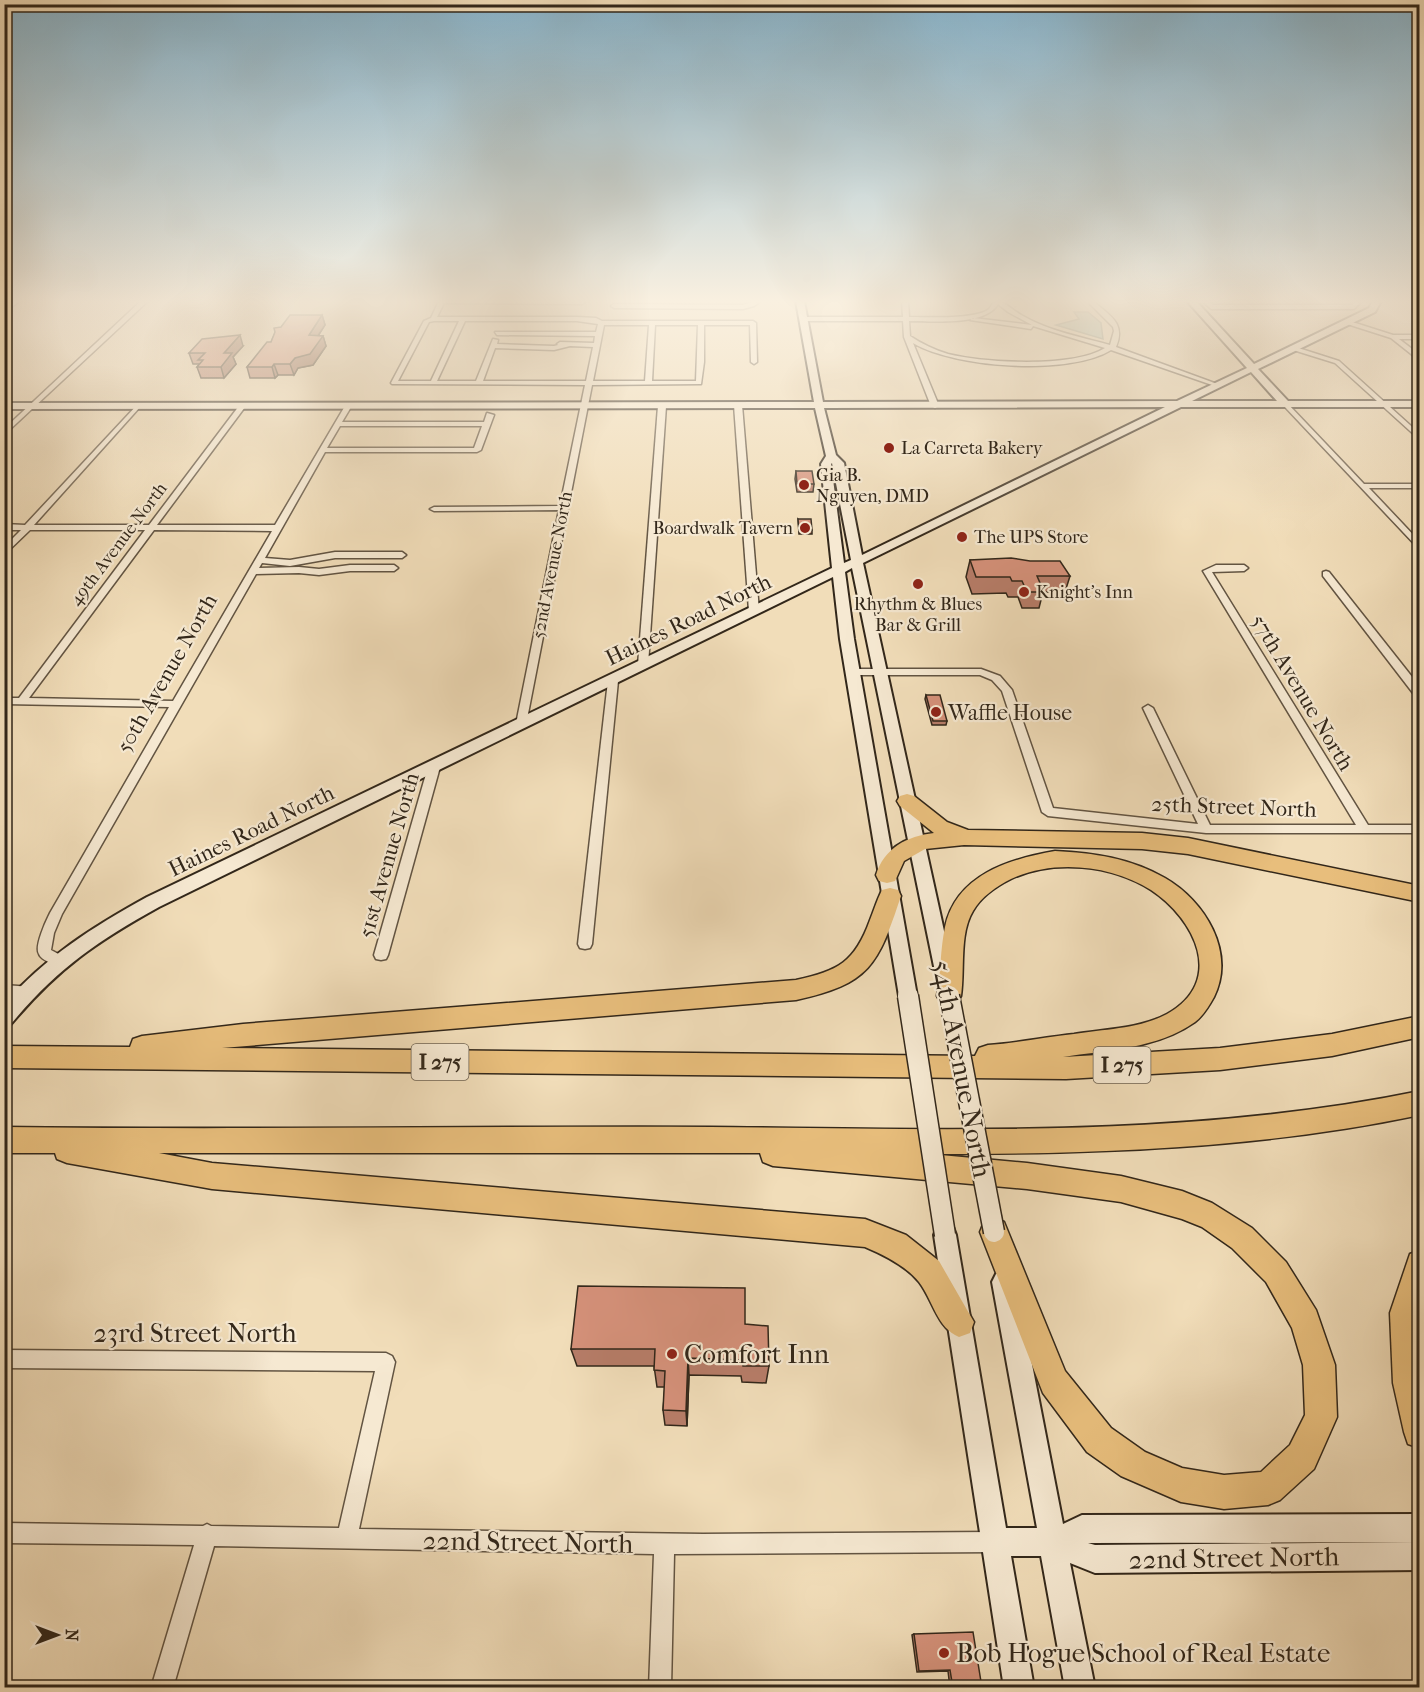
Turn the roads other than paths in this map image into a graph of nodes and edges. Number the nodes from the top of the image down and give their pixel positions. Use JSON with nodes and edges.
{"nodes":[{"id":1,"x":61,"y":380,"type":"edge"},
{"id":2,"x":396,"y":380,"type":"edge"},
{"id":3,"x":434,"y":380,"type":"edge"},
{"id":4,"x":590,"y":380,"type":"edge"},
{"id":5,"x":648,"y":380,"type":"edge"},
{"id":6,"x":699,"y":380,"type":"edge"},
{"id":7,"x":814,"y":380,"type":"edge"},
{"id":8,"x":926,"y":380,"type":"edge"},
{"id":9,"x":1203,"y":380,"type":"edge"},
{"id":10,"x":1228,"y":380,"type":"edge"},
{"id":11,"x":1262,"y":380,"type":"edge"},
{"id":12,"x":1357,"y":380,"type":"edge"},
{"id":13,"x":479,"y":382,"type":"joint"},
{"id":14,"x":433,"y":383,"type":"junction"},
{"id":15,"x":589,"y":383,"type":"junction"},
{"id":16,"x":648,"y":383,"type":"junction"},
{"id":17,"x":1217,"y":385,"type":"junction"},
{"id":18,"x":1383,"y":404,"type":"junction"},
{"id":19,"x":1419,"y":404,"type":"edge"},
{"id":20,"x":738,"y":405,"type":"junction"},
{"id":21,"x":819,"y":405,"type":"junction"},
{"id":22,"x":1177,"y":405,"type":"junction"},
{"id":23,"x":1286,"y":405,"type":"junction"},
{"id":24,"x":4,"y":406,"type":"edge"},
{"id":25,"x":33,"y":406,"type":"junction"},
{"id":26,"x":138,"y":406,"type":"junction"},
{"id":27,"x":242,"y":406,"type":"junction"},
{"id":28,"x":662,"y":406,"type":"junction"},
{"id":29,"x":936,"y":406,"type":"junction"},
{"id":30,"x":347,"y":407,"type":"junction"},
{"id":31,"x":584,"y":407,"type":"junction"},
{"id":32,"x":490,"y":415,"type":"dead end"},
{"id":33,"x":337,"y":424,"type":"junction"},
{"id":34,"x":487,"y":424,"type":"junction"},
{"id":35,"x":4,"y":433,"type":"edge"},
{"id":36,"x":1419,"y":438,"type":"edge"},
{"id":37,"x":322,"y":450,"type":"junction"},
{"id":38,"x":831,"y":456,"type":"junction"},
{"id":39,"x":1361,"y":486,"type":"junction"},
{"id":40,"x":1419,"y":486,"type":"edge"},
{"id":41,"x":1389,"y":493,"type":"dead end"},
{"id":42,"x":1419,"y":493,"type":"edge"},
{"id":43,"x":564,"y":508,"type":"junction"},
{"id":44,"x":434,"y":509,"type":"dead end"},
{"id":45,"x":4,"y":527,"type":"edge"},
{"id":46,"x":28,"y":527,"type":"junction"},
{"id":47,"x":151,"y":528,"type":"junction"},
{"id":48,"x":278,"y":528,"type":"junction"},
{"id":49,"x":1419,"y":548,"type":"edge"},
{"id":50,"x":4,"y":553,"type":"edge"},
{"id":51,"x":402,"y":555,"type":"dead end"},
{"id":52,"x":259,"y":560,"type":"junction"},
{"id":53,"x":856,"y":562,"type":"junction"},
{"id":54,"x":394,"y":568,"type":"dead end"},
{"id":55,"x":1244,"y":568,"type":"dead end"},
{"id":56,"x":838,"y":570,"type":"junction"},
{"id":57,"x":253,"y":571,"type":"junction"},
{"id":58,"x":1326,"y":574,"type":"dead end"},
{"id":59,"x":754,"y":611,"type":"junction"},
{"id":60,"x":643,"y":665,"type":"junction"},
{"id":61,"x":852,"y":672,"type":"junction"},
{"id":62,"x":880,"y":672,"type":"junction"},
{"id":63,"x":613,"y":681,"type":"junction"},
{"id":64,"x":1419,"y":695,"type":"edge"},
{"id":65,"x":4,"y":701,"type":"edge"},
{"id":66,"x":22,"y":701,"type":"junction"},
{"id":67,"x":177,"y":704,"type":"junction"},
{"id":68,"x":1148,"y":708,"type":"dead end"},
{"id":69,"x":521,"y":724,"type":"junction"},
{"id":70,"x":434,"y":767,"type":"junction"},
{"id":71,"x":907,"y":801,"type":"junction"},
{"id":72,"x":1206,"y":829,"type":"junction"},
{"id":73,"x":1419,"y":829,"type":"edge"},
{"id":74,"x":1365,"y":830,"type":"junction"},
{"id":75,"x":964,"y":837,"type":"junction"},
{"id":76,"x":916,"y":844,"type":"junction"},
{"id":77,"x":889,"y":885,"type":"junction"},
{"id":78,"x":1419,"y":894,"type":"edge"},
{"id":79,"x":585,"y":944,"type":"dead end"},
{"id":80,"x":381,"y":955,"type":"dead end"},
{"id":81,"x":59,"y":961,"type":"junction"},
{"id":82,"x":4,"y":991,"type":"edge"},
{"id":83,"x":27,"y":991,"type":"junction"},
{"id":84,"x":949,"y":996,"type":"junction"},
{"id":85,"x":4,"y":1018,"type":"edge"},
{"id":86,"x":1419,"y":1026,"type":"edge"},
{"id":87,"x":4,"y":1057,"type":"edge"},
{"id":88,"x":57,"y":1057,"type":"junction"},
{"id":89,"x":822,"y":1066,"type":"junction"},
{"id":90,"x":1419,"y":1103,"type":"edge"},
{"id":91,"x":629,"y":1139,"type":"junction"},
{"id":92,"x":9,"y":1140,"type":"edge"},
{"id":93,"x":994,"y":1232,"type":"junction"},
{"id":94,"x":1419,"y":1264,"type":"edge"},
{"id":95,"x":959,"y":1322,"type":"junction"},
{"id":96,"x":4,"y":1359,"type":"edge"},
{"id":97,"x":1419,"y":1432,"type":"edge"},
{"id":98,"x":1419,"y":1528,"type":"edge"},
{"id":99,"x":4,"y":1533,"type":"edge"},
{"id":100,"x":207,"y":1534,"type":"junction"},
{"id":101,"x":347,"y":1539,"type":"junction"},
{"id":102,"x":995,"y":1542,"type":"junction"},
{"id":103,"x":1053,"y":1542,"type":"junction"},
{"id":104,"x":664,"y":1544,"type":"junction"},
{"id":105,"x":1419,"y":1556,"type":"edge"},
{"id":106,"x":162,"y":1688,"type":"edge"},
{"id":107,"x":660,"y":1688,"type":"edge"},
{"id":108,"x":1019,"y":1688,"type":"edge"},
{"id":109,"x":1080,"y":1688,"type":"edge"}],
"edges":[{"from":1,"to":25,"type":"street"},
{"from":2,"to":14,"type":"street"},
{"from":3,"to":14,"type":"street"},
{"from":4,"to":15,"type":"street","name":"52nd Avenue North"},
{"from":5,"to":16,"type":"street"},
{"from":6,"to":16,"type":"street"},
{"from":7,"to":21,"type":"street","name":"54th Avenue North"},
{"from":8,"to":29,"type":"street"},
{"from":9,"to":17,"type":"street"},
{"from":10,"to":17,"type":"street","name":"Haines Road North"},
{"from":11,"to":23,"type":"street"},
{"from":12,"to":18,"type":"street"},
{"from":13,"to":14,"type":"street"},
{"from":13,"to":15,"type":"street"},
{"from":15,"to":16,"type":"street"},
{"from":15,"to":31,"type":"street","name":"52nd Avenue North"},
{"from":17,"to":22,"type":"street","name":"Haines Road North"},
{"from":18,"to":19,"type":"street"},
{"from":18,"to":23,"type":"street"},
{"from":18,"to":36,"type":"street"},
{"from":20,"to":21,"type":"street"},
{"from":20,"to":28,"type":"street"},
{"from":20,"to":59,"type":"street"},
{"from":21,"to":29,"type":"street"},
{"from":21,"to":38,"type":"street","name":"54th Avenue North"},
{"from":22,"to":23,"type":"street"},
{"from":22,"to":29,"type":"street"},
{"from":22,"to":53,"type":"street","name":"Haines Road North"},
{"from":23,"to":39,"type":"street"},
{"from":24,"to":25,"type":"street"},
{"from":25,"to":26,"type":"street"},
{"from":25,"to":35,"type":"street"},
{"from":26,"to":27,"type":"street"},
{"from":26,"to":46,"type":"street"},
{"from":27,"to":30,"type":"street"},
{"from":27,"to":47,"type":"street","name":"49th Avenue North"},
{"from":28,"to":31,"type":"street"},
{"from":28,"to":60,"type":"street"},
{"from":30,"to":31,"type":"street"},
{"from":30,"to":33,"type":"street","name":"50th Avenue North"},
{"from":31,"to":43,"type":"street","name":"52nd Avenue North"},
{"from":32,"to":34,"type":"street"},
{"from":33,"to":34,"type":"street"},
{"from":33,"to":37,"type":"street","name":"50th Avenue North"},
{"from":34,"to":37,"type":"street"},
{"from":37,"to":48,"type":"street","name":"50th Avenue North"},
{"from":38,"to":53,"type":"street","name":"54th Avenue North"},
{"from":38,"to":56,"type":"street","name":"54th Avenue North"},
{"from":39,"to":40,"type":"street"},
{"from":39,"to":49,"type":"street"},
{"from":41,"to":42,"type":"street"},
{"from":43,"to":44,"type":"street"},
{"from":43,"to":69,"type":"street","name":"52nd Avenue North"},
{"from":45,"to":46,"type":"street"},
{"from":46,"to":47,"type":"street"},
{"from":46,"to":50,"type":"street"},
{"from":47,"to":48,"type":"street"},
{"from":47,"to":66,"type":"street","name":"49th Avenue North"},
{"from":48,"to":52,"type":"street","name":"50th Avenue North"},
{"from":51,"to":52,"type":"street"},
{"from":52,"to":57,"type":"street","name":"50th Avenue North"},
{"from":53,"to":56,"type":"street","name":"Haines Road North"},
{"from":53,"to":62,"type":"street","name":"54th Avenue North"},
{"from":54,"to":57,"type":"street"},
{"from":55,"to":74,"type":"street","name":"57th Avenue North"},
{"from":56,"to":59,"type":"street","name":"Haines Road North"},
{"from":56,"to":61,"type":"street","name":"54th Avenue North"},
{"from":57,"to":67,"type":"street","name":"50th Avenue North"},
{"from":58,"to":64,"type":"street"},
{"from":59,"to":60,"type":"street","name":"Haines Road North"},
{"from":60,"to":63,"type":"street","name":"Haines Road North"},
{"from":61,"to":62,"type":"street"},
{"from":61,"to":77,"type":"street","name":"54th Avenue North"},
{"from":62,"to":71,"type":"street","name":"54th Avenue North"},
{"from":62,"to":72,"type":"street","name":"25th Street North"},
{"from":63,"to":69,"type":"street","name":"Haines Road North"},
{"from":63,"to":79,"type":"street"},
{"from":65,"to":66,"type":"street"},
{"from":66,"to":67,"type":"street"},
{"from":67,"to":81,"type":"street","name":"50th Avenue North"},
{"from":68,"to":72,"type":"street"},
{"from":69,"to":70,"type":"street","name":"Haines Road North"},
{"from":70,"to":80,"type":"street","name":"51st Avenue North"},
{"from":70,"to":81,"type":"street","name":"Haines Road North"},
{"from":71,"to":75,"type":"highway"},
{"from":71,"to":76,"type":"street","name":"54th Avenue North"},
{"from":72,"to":74,"type":"street","name":"25th Street North"},
{"from":73,"to":74,"type":"street","name":"25th Street North"},
{"from":75,"to":76,"type":"highway"},
{"from":75,"to":78,"type":"highway"},
{"from":76,"to":77,"type":"highway"},
{"from":76,"to":84,"type":"street","name":"54th Avenue North"},
{"from":77,"to":88,"type":"highway"},
{"from":77,"to":95,"type":"street","name":"54th Avenue North","bridge":true},
{"from":81,"to":83,"type":"street","name":"Haines Road North"},
{"from":82,"to":83,"type":"street"},
{"from":83,"to":85,"type":"street"},
{"from":84,"to":89,"type":"highway"},
{"from":84,"to":93,"type":"street","name":"54th Avenue North","bridge":true},
{"from":86,"to":89,"type":"highway","number":"I 275"},
{"from":87,"to":88,"type":"highway","number":"I 275"},
{"from":88,"to":89,"type":"highway","number":"I 275"},
{"from":90,"to":91,"type":"highway"},
{"from":91,"to":92,"type":"highway"},
{"from":91,"to":93,"type":"highway"},
{"from":92,"to":95,"type":"highway"},
{"from":93,"to":103,"type":"street","name":"54th Avenue North"},
{"from":94,"to":97,"type":"highway"},
{"from":95,"to":102,"type":"street","name":"54th Avenue North"},
{"from":96,"to":101,"type":"street","name":"23rd Street North"},
{"from":98,"to":103,"type":"street","name":"22nd Street North"},
{"from":99,"to":100,"type":"street","name":"22nd Street North"},
{"from":100,"to":101,"type":"street","name":"22nd Street North"},
{"from":100,"to":106,"type":"street"},
{"from":101,"to":104,"type":"street","name":"22nd Street North"},
{"from":102,"to":103,"type":"street","name":"22nd Street North"},
{"from":102,"to":104,"type":"street","name":"22nd Street North"},
{"from":102,"to":108,"type":"street","name":"54th Avenue North"},
{"from":103,"to":105,"type":"street","name":"22nd Street North"},
{"from":103,"to":109,"type":"street","name":"54th Avenue North"},
{"from":104,"to":107,"type":"street"}]}
